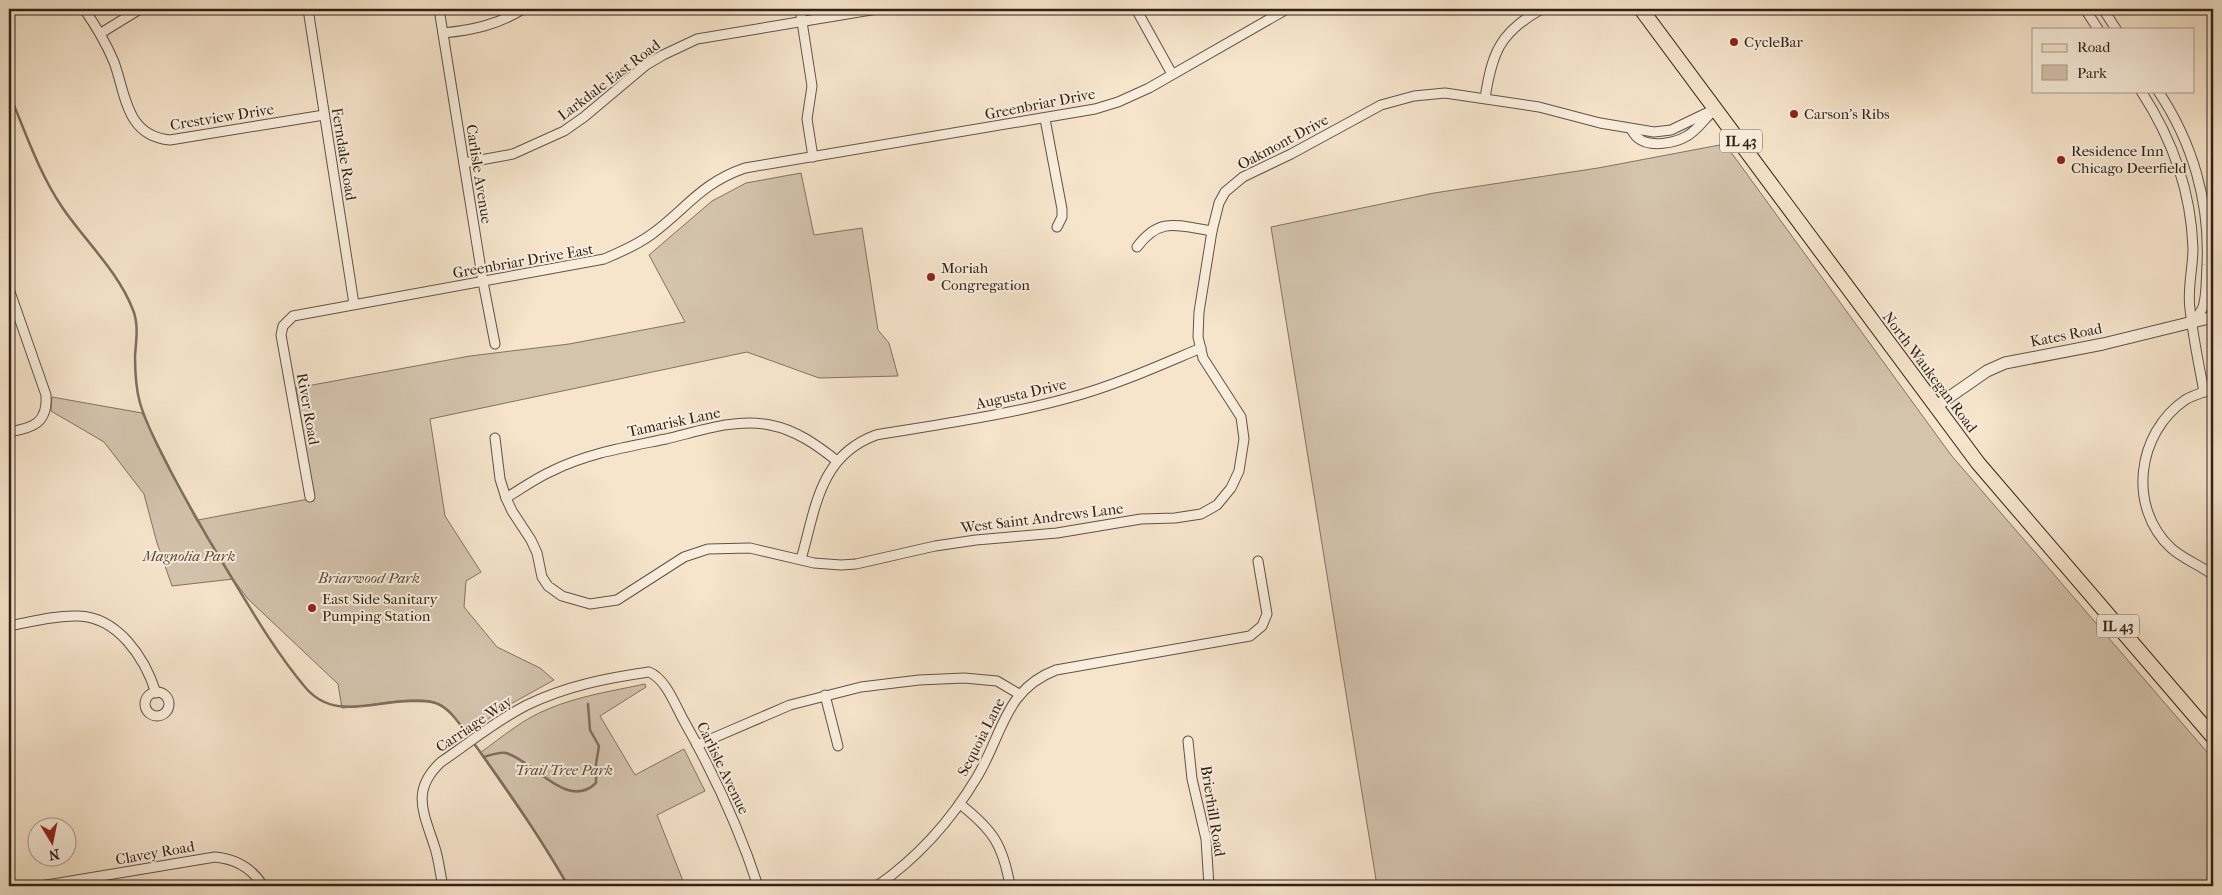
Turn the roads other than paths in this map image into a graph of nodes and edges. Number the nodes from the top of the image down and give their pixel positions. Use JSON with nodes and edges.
{"nodes":[{"id":1,"x":84,"y":9,"type":"edge"},
{"id":2,"x":140,"y":9,"type":"edge"},
{"id":3,"x":308,"y":9,"type":"edge"},
{"id":4,"x":439,"y":9,"type":"edge"},
{"id":5,"x":522,"y":9,"type":"edge"},
{"id":6,"x":800,"y":9,"type":"edge"},
{"id":7,"x":877,"y":9,"type":"edge"},
{"id":8,"x":1136,"y":9,"type":"edge"},
{"id":9,"x":1641,"y":9,"type":"edge"},
{"id":10,"x":2085,"y":9,"type":"edge"},
{"id":11,"x":2103,"y":9,"type":"edge"},
{"id":12,"x":1281,"y":10,"type":"edge"},
{"id":13,"x":1540,"y":10,"type":"edge"},
{"id":14,"x":802,"y":21,"type":"junction"},
{"id":15,"x":2097,"y":28,"type":"edge"},
{"id":16,"x":2115,"y":28,"type":"edge"},
{"id":17,"x":443,"y":32,"type":"junction"},
{"id":18,"x":101,"y":33,"type":"junction"},
{"id":19,"x":1172,"y":74,"type":"junction"},
{"id":20,"x":2142,"y":92,"type":"edge"},
{"id":21,"x":2159,"y":92,"type":"edge"},
{"id":22,"x":1485,"y":98,"type":"junction"},
{"id":23,"x":1717,"y":108,"type":"junction"},
{"id":24,"x":324,"y":115,"type":"junction"},
{"id":25,"x":1044,"y":119,"type":"junction"},
{"id":26,"x":813,"y":157,"type":"junction"},
{"id":27,"x":464,"y":163,"type":"junction"},
{"id":28,"x":776,"y":163,"type":"joint"},
{"id":29,"x":1057,"y":227,"type":"dead end"},
{"id":30,"x":1212,"y":231,"type":"junction"},
{"id":31,"x":1137,"y":247,"type":"dead end"},
{"id":32,"x":483,"y":282,"type":"junction"},
{"id":33,"x":9,"y":289,"type":"edge"},
{"id":34,"x":354,"y":304,"type":"junction"},
{"id":35,"x":2213,"y":317,"type":"edge"},
{"id":36,"x":2192,"y":323,"type":"junction"},
{"id":37,"x":283,"y":326,"type":"joint"},
{"id":38,"x":495,"y":344,"type":"dead end"},
{"id":39,"x":1200,"y":348,"type":"junction"},
{"id":40,"x":2213,"y":389,"type":"edge"},
{"id":41,"x":2204,"y":392,"type":"junction"},
{"id":42,"x":1935,"y":407,"type":"junction"},
{"id":43,"x":9,"y":432,"type":"edge"},
{"id":44,"x":496,"y":438,"type":"dead end"},
{"id":45,"x":837,"y":461,"type":"junction"},
{"id":46,"x":1231,"y":488,"type":"joint"},
{"id":47,"x":310,"y":497,"type":"dead end"},
{"id":48,"x":506,"y":498,"type":"junction"},
{"id":49,"x":801,"y":560,"type":"junction"},
{"id":50,"x":1258,"y":560,"type":"dead end"},
{"id":51,"x":2213,"y":574,"type":"edge"},
{"id":52,"x":9,"y":626,"type":"edge"},
{"id":53,"x":649,"y":672,"type":"joint"},
{"id":54,"x":156,"y":693,"type":"dead end"},
{"id":55,"x":1019,"y":694,"type":"junction"},
{"id":56,"x":825,"y":695,"type":"junction"},
{"id":57,"x":2213,"y":737,"type":"edge"},
{"id":58,"x":1188,"y":740,"type":"dead end"},
{"id":59,"x":697,"y":745,"type":"junction"},
{"id":60,"x":838,"y":746,"type":"dead end"},
{"id":61,"x":960,"y":804,"type":"junction"},
{"id":62,"x":41,"y":886,"type":"edge"},
{"id":63,"x":263,"y":886,"type":"edge"},
{"id":64,"x":442,"y":886,"type":"edge"},
{"id":65,"x":758,"y":886,"type":"edge"},
{"id":66,"x":877,"y":886,"type":"edge"},
{"id":67,"x":1010,"y":886,"type":"edge"},
{"id":68,"x":1209,"y":886,"type":"edge"}],
"edges":[{"from":1,"to":18,"type":"street","name":"Crestview Drive"},
{"from":2,"to":18,"type":"street"},
{"from":3,"to":24,"type":"street","name":"Ferndale Road"},
{"from":4,"to":17,"type":"street","name":"Carlisle Avenue"},
{"from":5,"to":17,"type":"street"},
{"from":6,"to":14,"type":"street"},
{"from":7,"to":14,"type":"street","name":"Larkdale East Road"},
{"from":8,"to":19,"type":"street"},
{"from":9,"to":23,"type":"main road","name":"North Waukegan Road","number":"IL 43"},
{"from":10,"to":15,"type":"street"},
{"from":11,"to":16,"type":"street"},
{"from":12,"to":19,"type":"street","name":"Greenbriar Drive"},
{"from":13,"to":22,"type":"street"},
{"from":14,"to":26,"type":"street"},
{"from":14,"to":27,"type":"street","name":"Larkdale East Road"},
{"from":17,"to":27,"type":"street","name":"Carlisle Avenue"},
{"from":18,"to":24,"type":"street","name":"Crestview Drive"},
{"from":19,"to":25,"type":"street","name":"Greenbriar Drive"},
{"from":20,"to":36,"type":"street"},
{"from":21,"to":36,"type":"street"},
{"from":22,"to":23,"type":"street","name":"Oakmont Drive"},
{"from":22,"to":30,"type":"street","name":"Oakmont Drive"},
{"from":23,"to":42,"type":"main road","name":"North Waukegan Road","number":"IL 43"},
{"from":24,"to":34,"type":"street","name":"Ferndale Road"},
{"from":25,"to":26,"type":"street","name":"Greenbriar Drive"},
{"from":25,"to":29,"type":"street"},
{"from":26,"to":28,"type":"street","name":"Greenbriar Drive"},
{"from":27,"to":32,"type":"street","name":"Carlisle Avenue"},
{"from":28,"to":32,"type":"street","name":"Greenbriar Drive East"},
{"from":30,"to":31,"type":"street"},
{"from":30,"to":39,"type":"street","name":"Oakmont Drive"},
{"from":32,"to":34,"type":"street","name":"Greenbriar Drive East"},
{"from":32,"to":38,"type":"street","name":"Carlisle Avenue"},
{"from":33,"to":43,"type":"street"},
{"from":34,"to":37,"type":"street","name":"Greenbriar Drive East"},
{"from":35,"to":36,"type":"street","name":"Kates Road"},
{"from":36,"to":41,"type":"street"},
{"from":36,"to":42,"type":"street","name":"Kates Road"},
{"from":37,"to":47,"type":"street","name":"River Road"},
{"from":39,"to":45,"type":"street","name":"Augusta Drive"},
{"from":39,"to":46,"type":"street","name":"Oakmont Drive"},
{"from":40,"to":41,"type":"street"},
{"from":41,"to":51,"type":"street"},
{"from":42,"to":57,"type":"main road","name":"North Waukegan Road","number":"IL 43"},
{"from":44,"to":48,"type":"street","name":"West Saint Andrews Lane"},
{"from":45,"to":48,"type":"street","name":"Tamarisk Lane"},
{"from":45,"to":49,"type":"street"},
{"from":46,"to":49,"type":"street","name":"West Saint Andrews Lane"},
{"from":48,"to":49,"type":"street","name":"West Saint Andrews Lane"},
{"from":50,"to":55,"type":"street","name":"Sequoia Lane"},
{"from":52,"to":54,"type":"street"},
{"from":53,"to":59,"type":"street","name":"Carlisle Avenue"},
{"from":53,"to":64,"type":"street","name":"Carriage Way"},
{"from":55,"to":56,"type":"street"},
{"from":55,"to":61,"type":"street","name":"Sequoia Lane"},
{"from":56,"to":59,"type":"street"},
{"from":56,"to":60,"type":"street"},
{"from":58,"to":68,"type":"street","name":"Brierhill Road"},
{"from":59,"to":65,"type":"street","name":"Carlisle Avenue"},
{"from":61,"to":66,"type":"street","name":"Sequoia Lane"},
{"from":61,"to":67,"type":"street"},
{"from":62,"to":63,"type":"street","name":"Clavey Road"}]}
